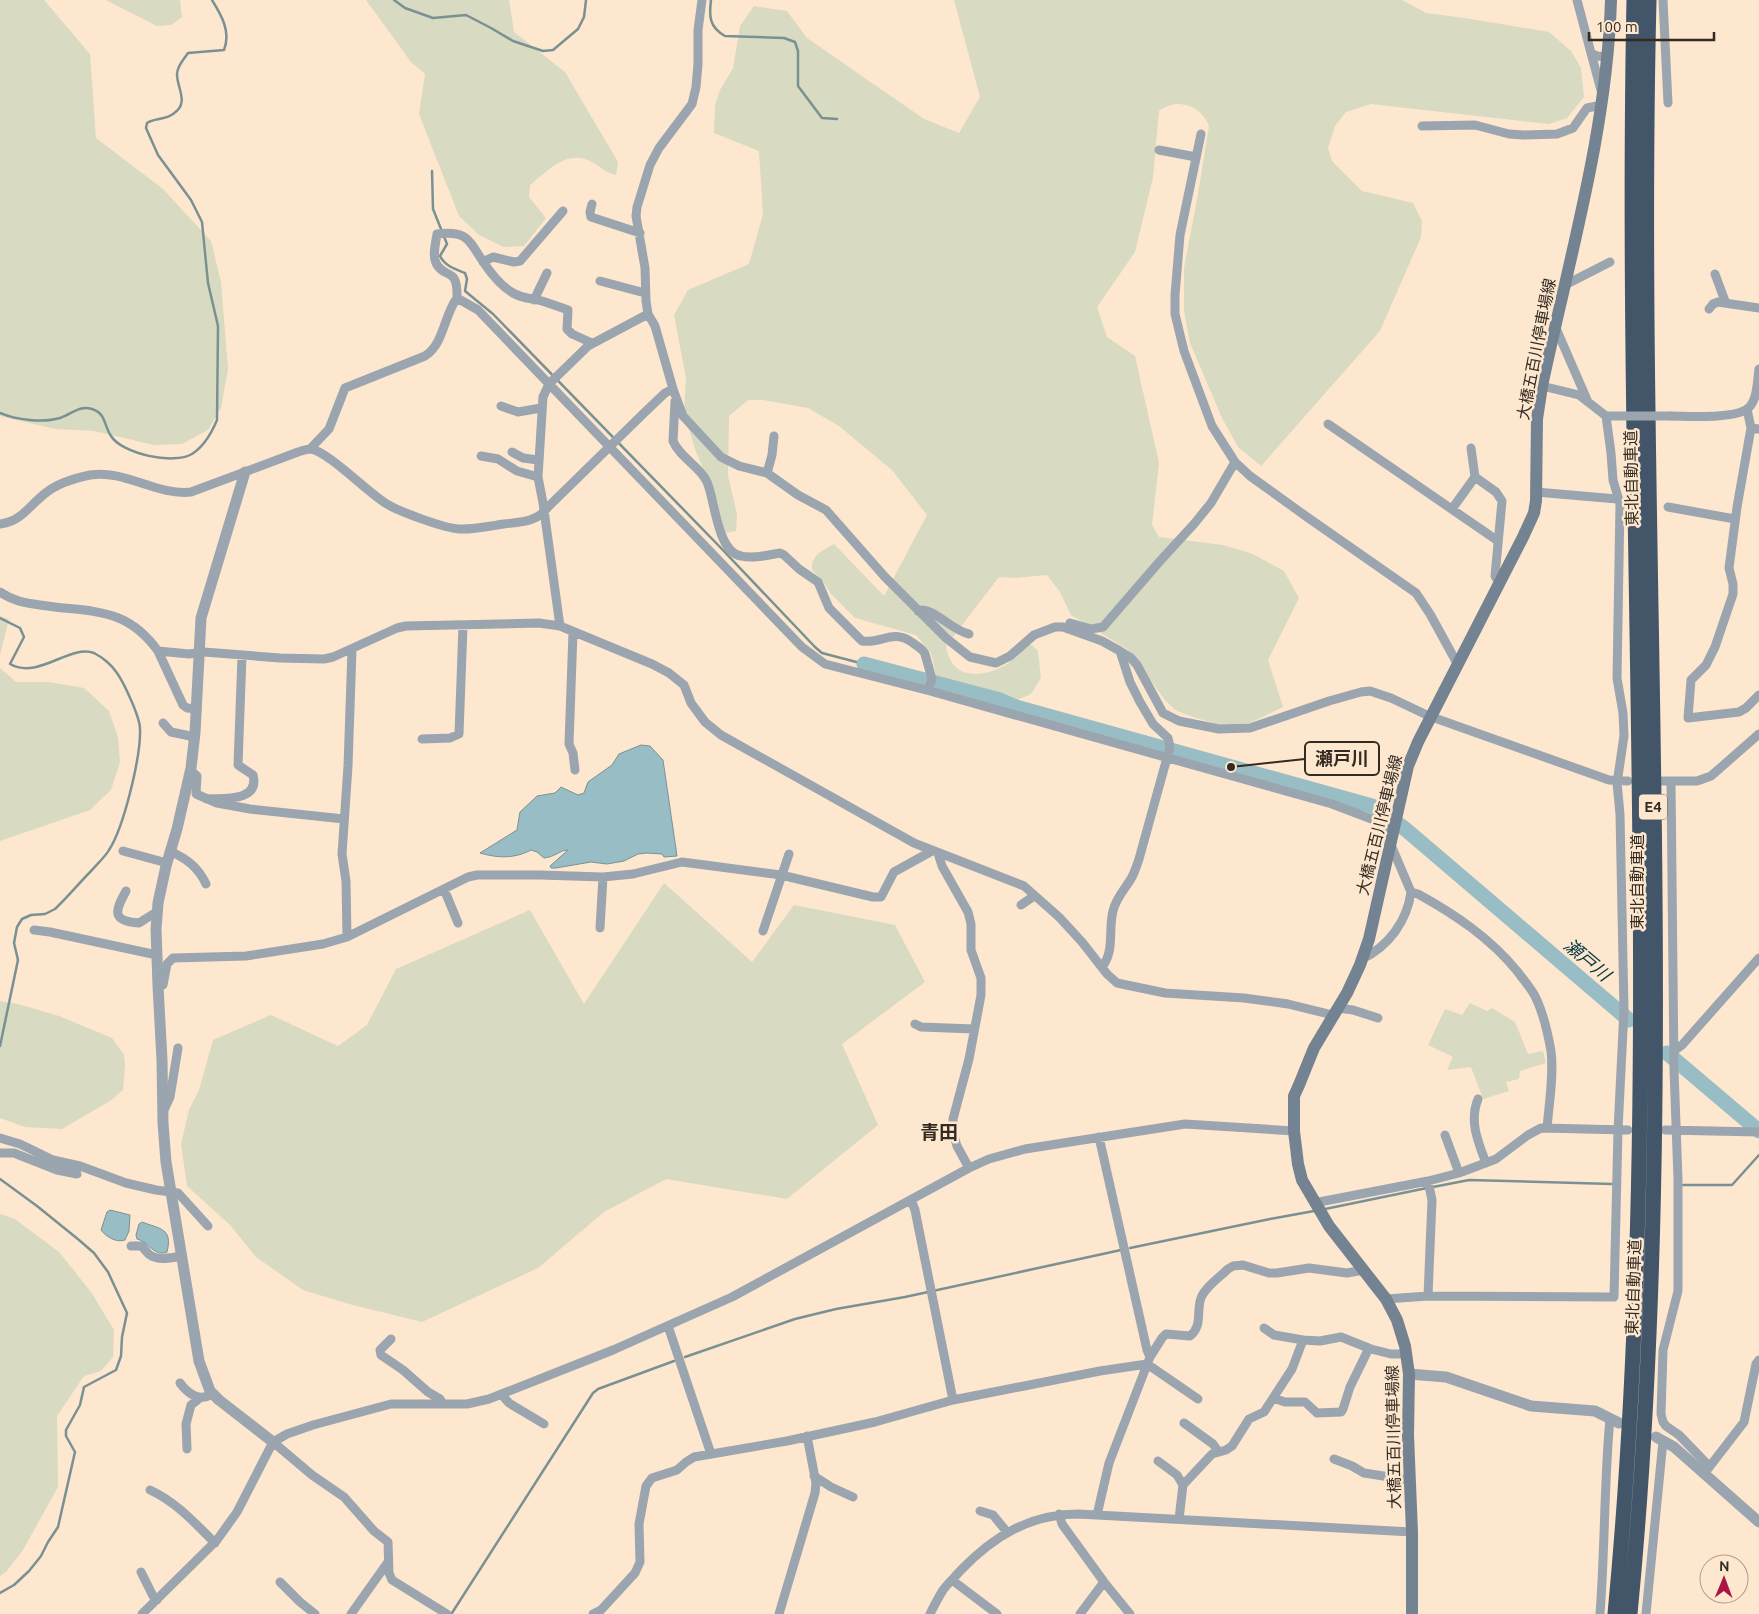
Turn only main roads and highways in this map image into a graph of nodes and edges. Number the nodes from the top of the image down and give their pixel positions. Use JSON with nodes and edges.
{"nodes":[{"id":1,"x":1611,"y":0,"type":"edge"},
{"id":2,"x":1634,"y":0,"type":"edge"},
{"id":3,"x":1649,"y":0,"type":"edge"},
{"id":4,"x":1412,"y":1614,"type":"edge"},
{"id":5,"x":1615,"y":1614,"type":"edge"},
{"id":6,"x":1630,"y":1614,"type":"edge"}],
"edges":[{"from":1,"to":4,"type":"main road","name":"大橋五百川停車場線"},
{"from":2,"to":5,"type":"highway","name":"東北自動車道","number":"E4"},
{"from":3,"to":6,"type":"highway","name":"東北自動車道","number":"E4"}]}
